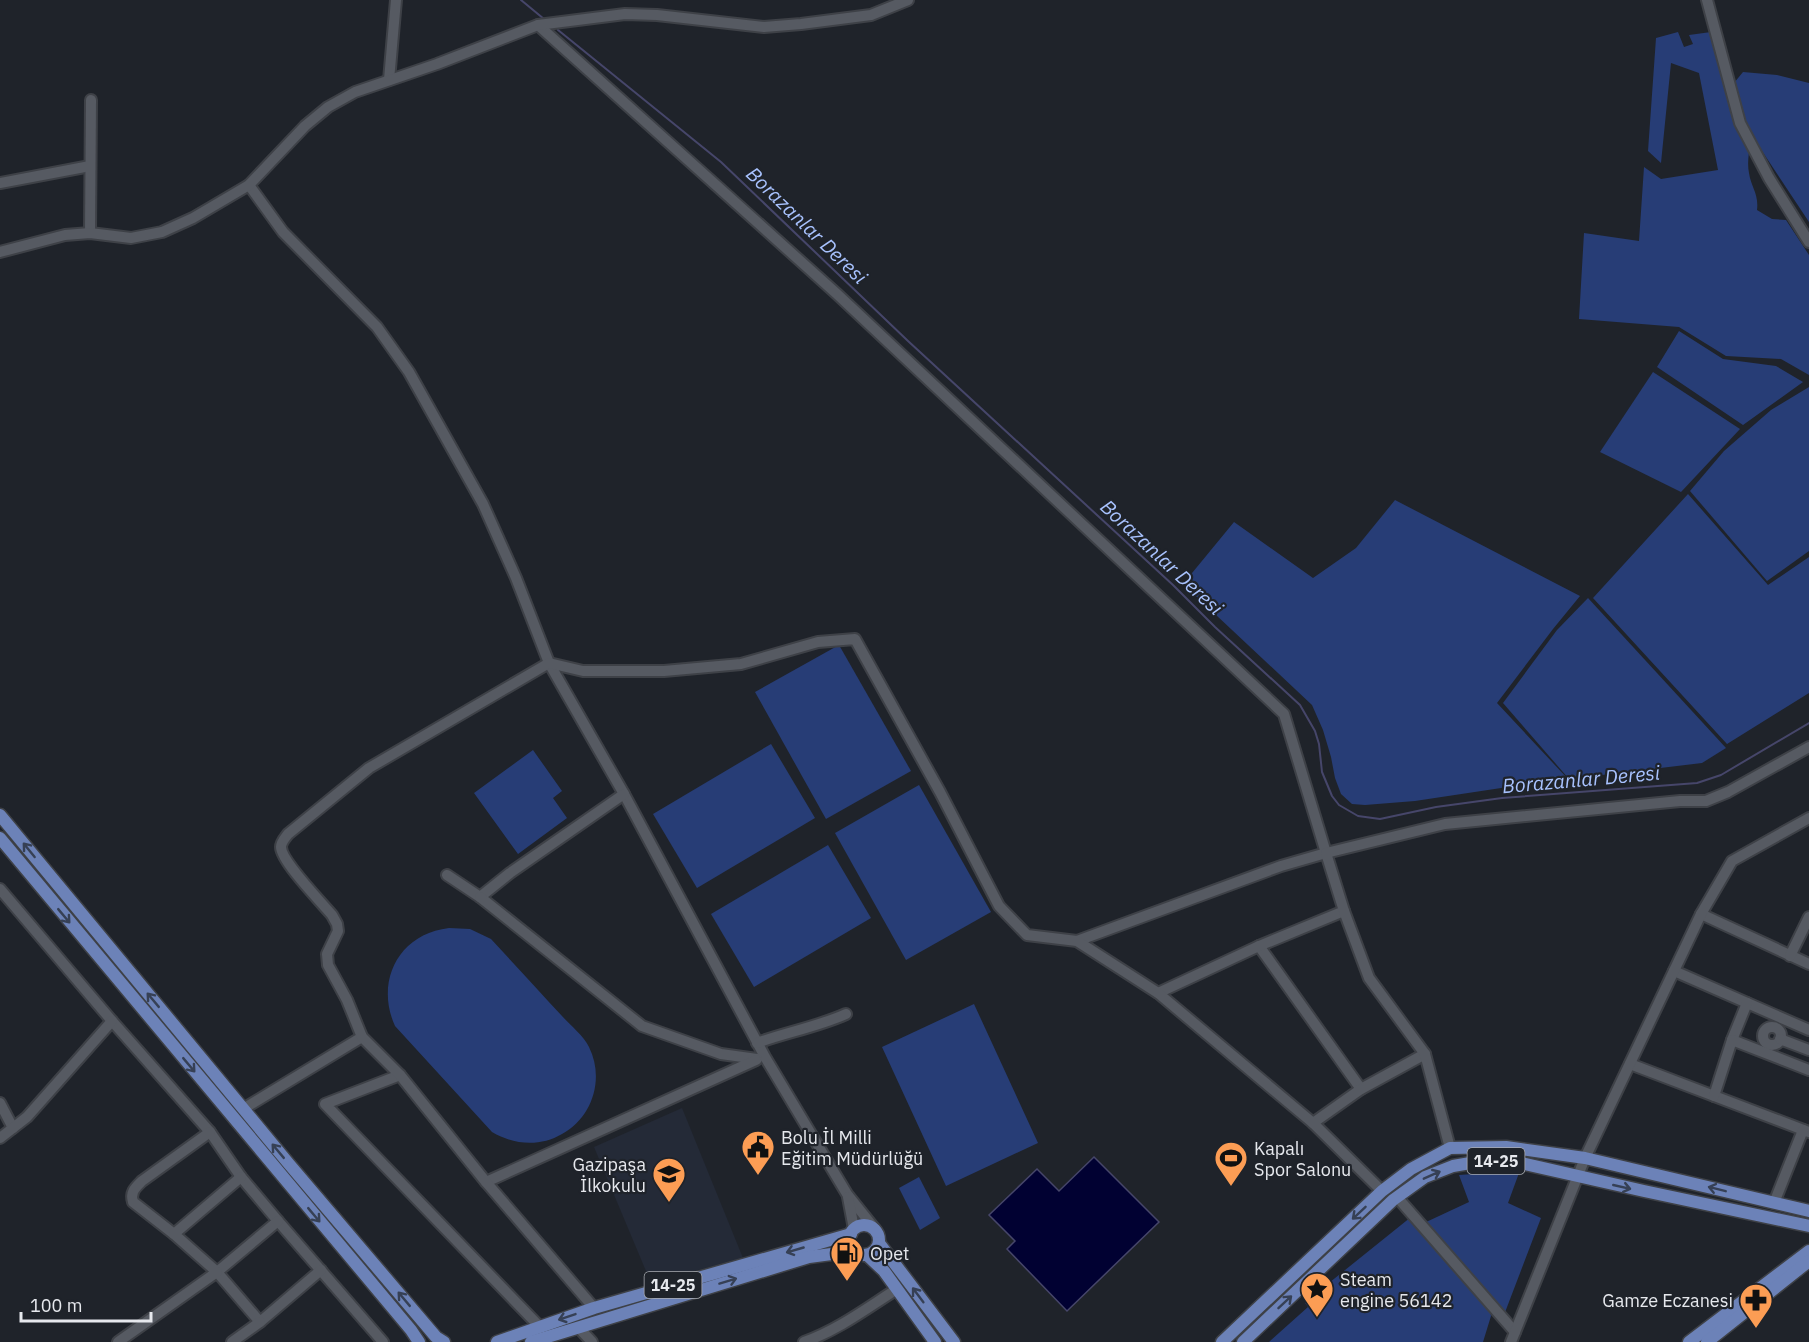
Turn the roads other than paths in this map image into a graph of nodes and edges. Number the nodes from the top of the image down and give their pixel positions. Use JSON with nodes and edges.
{"nodes":[{"id":1,"x":396,"y":0,"type":"edge"},
{"id":2,"x":908,"y":0,"type":"edge"},
{"id":3,"x":1707,"y":0,"type":"edge"},
{"id":4,"x":538,"y":26,"type":"junction"},
{"id":5,"x":389,"y":80,"type":"junction"},
{"id":6,"x":91,"y":100,"type":"dead end"},
{"id":7,"x":90,"y":166,"type":"junction"},
{"id":8,"x":0,"y":183,"type":"edge"},
{"id":9,"x":249,"y":184,"type":"junction"},
{"id":10,"x":90,"y":233,"type":"junction"},
{"id":11,"x":1809,"y":242,"type":"edge"},
{"id":12,"x":0,"y":252,"type":"edge"},
{"id":13,"x":549,"y":663,"type":"junction"},
{"id":14,"x":1809,"y":747,"type":"edge"},
{"id":15,"x":624,"y":794,"type":"junction"},
{"id":16,"x":0,"y":814,"type":"edge"},
{"id":17,"x":1809,"y":818,"type":"edge"},
{"id":18,"x":0,"y":838,"type":"edge"},
{"id":19,"x":1326,"y":854,"type":"junction"},
{"id":20,"x":447,"y":875,"type":"dead end"},
{"id":21,"x":0,"y":889,"type":"edge"},
{"id":22,"x":480,"y":897,"type":"junction"},
{"id":23,"x":1344,"y":911,"type":"junction"},
{"id":24,"x":1701,"y":914,"type":"junction"},
{"id":25,"x":1809,"y":917,"type":"edge"},
{"id":26,"x":1077,"y":941,"type":"junction"},
{"id":27,"x":1259,"y":946,"type":"junction"},
{"id":28,"x":1790,"y":956,"type":"junction"},
{"id":29,"x":1809,"y":964,"type":"edge"},
{"id":30,"x":1674,"y":971,"type":"junction"},
{"id":31,"x":1158,"y":993,"type":"junction"},
{"id":32,"x":1747,"y":1003,"type":"junction"},
{"id":33,"x":846,"y":1014,"type":"dead end"},
{"id":34,"x":112,"y":1021,"type":"junction"},
{"id":35,"x":1780,"y":1029,"type":"junction"},
{"id":36,"x":1809,"y":1030,"type":"edge"},
{"id":37,"x":362,"y":1037,"type":"junction"},
{"id":38,"x":1732,"y":1040,"type":"junction"},
{"id":39,"x":758,"y":1043,"type":"junction"},
{"id":40,"x":1767,"y":1049,"type":"junction"},
{"id":41,"x":1809,"y":1050,"type":"edge"},
{"id":42,"x":1425,"y":1054,"type":"junction"},
{"id":43,"x":761,"y":1058,"type":"junction"},
{"id":44,"x":1630,"y":1064,"type":"junction"},
{"id":45,"x":1809,"y":1070,"type":"edge"},
{"id":46,"x":400,"y":1075,"type":"junction"},
{"id":47,"x":1361,"y":1089,"type":"junction"},
{"id":48,"x":1714,"y":1096,"type":"junction"},
{"id":49,"x":0,"y":1103,"type":"edge"},
{"id":50,"x":243,"y":1108,"type":"junction"},
{"id":51,"x":1313,"y":1123,"type":"junction"},
{"id":52,"x":13,"y":1128,"type":"junction"},
{"id":53,"x":210,"y":1131,"type":"junction"},
{"id":54,"x":1806,"y":1131,"type":"edge"},
{"id":55,"x":0,"y":1138,"type":"edge"},
{"id":56,"x":1450,"y":1148,"type":"junction"},
{"id":57,"x":1585,"y":1158,"type":"junction"},
{"id":58,"x":241,"y":1177,"type":"junction"},
{"id":59,"x":1579,"y":1177,"type":"junction"},
{"id":60,"x":486,"y":1182,"type":"junction"},
{"id":61,"x":1382,"y":1191,"type":"junction"},
{"id":62,"x":847,"y":1194,"type":"junction"},
{"id":63,"x":1397,"y":1197,"type":"junction"},
{"id":64,"x":1774,"y":1203,"type":"junction"},
{"id":65,"x":1809,"y":1211,"type":"edge"},
{"id":66,"x":278,"y":1221,"type":"junction"},
{"id":67,"x":1809,"y":1226,"type":"edge"},
{"id":68,"x":875,"y":1229,"type":"junction"},
{"id":69,"x":853,"y":1232,"type":"junction"},
{"id":70,"x":174,"y":1234,"type":"junction"},
{"id":71,"x":879,"y":1243,"type":"junction"},
{"id":72,"x":854,"y":1251,"type":"junction"},
{"id":73,"x":1809,"y":1251,"type":"edge"},
{"id":74,"x":867,"y":1255,"type":"junction"},
{"id":75,"x":1809,"y":1261,"type":"edge"},
{"id":76,"x":321,"y":1270,"type":"junction"},
{"id":77,"x":217,"y":1272,"type":"junction"},
{"id":78,"x":897,"y":1289,"type":"junction"},
{"id":79,"x":594,"y":1308,"type":"junction"},
{"id":80,"x":260,"y":1322,"type":"junction"},
{"id":81,"x":539,"y":1326,"type":"junction"},
{"id":82,"x":578,"y":1327,"type":"junction"},
{"id":83,"x":1513,"y":1337,"type":"edge"},
{"id":84,"x":118,"y":1342,"type":"edge"},
{"id":85,"x":232,"y":1342,"type":"edge"},
{"id":86,"x":383,"y":1342,"type":"edge"},
{"id":87,"x":419,"y":1342,"type":"edge"},
{"id":88,"x":444,"y":1342,"type":"edge"},
{"id":89,"x":497,"y":1342,"type":"edge"},
{"id":90,"x":531,"y":1342,"type":"edge"},
{"id":91,"x":592,"y":1342,"type":"edge"},
{"id":92,"x":804,"y":1342,"type":"edge"},
{"id":93,"x":935,"y":1342,"type":"edge"},
{"id":94,"x":954,"y":1342,"type":"edge"},
{"id":95,"x":1222,"y":1342,"type":"edge"},
{"id":96,"x":1243,"y":1342,"type":"edge"},
{"id":97,"x":1689,"y":1342,"type":"edge"},
{"id":98,"x":1707,"y":1342,"type":"edge"}],
"edges":[{"from":1,"to":5,"type":"street"},
{"from":2,"to":4,"type":"street"},
{"from":3,"to":11,"type":"street"},
{"from":4,"to":5,"type":"street"},
{"from":4,"to":19,"type":"street"},
{"from":5,"to":9,"type":"street"},
{"from":6,"to":7,"type":"street"},
{"from":7,"to":8,"type":"street"},
{"from":7,"to":10,"type":"street"},
{"from":9,"to":10,"type":"street"},
{"from":9,"to":13,"type":"street"},
{"from":10,"to":12,"type":"street"},
{"from":13,"to":15,"type":"street"},
{"from":13,"to":26,"type":"street"},
{"from":13,"to":37,"type":"street"},
{"from":14,"to":19,"type":"street"},
{"from":15,"to":22,"type":"street"},
{"from":15,"to":39,"type":"street"},
{"from":50,"to":16,"type":"main road","one_way":true},
{"from":17,"to":24,"type":"street"},
{"from":18,"to":87,"type":"main road","one_way":true},
{"from":19,"to":23,"type":"street"},
{"from":19,"to":26,"type":"street"},
{"from":20,"to":22,"type":"street"},
{"from":21,"to":34,"type":"street"},
{"from":22,"to":43,"type":"street"},
{"from":23,"to":27,"type":"street"},
{"from":23,"to":42,"type":"street"},
{"from":24,"to":28,"type":"street"},
{"from":24,"to":30,"type":"street"},
{"from":25,"to":28,"type":"street"},
{"from":26,"to":31,"type":"street"},
{"from":27,"to":31,"type":"street"},
{"from":27,"to":47,"type":"street"},
{"from":28,"to":29,"type":"street"},
{"from":30,"to":32,"type":"street"},
{"from":30,"to":44,"type":"street"},
{"from":31,"to":51,"type":"street"},
{"from":32,"to":35,"type":"street"},
{"from":32,"to":38,"type":"street"},
{"from":33,"to":39,"type":"street"},
{"from":34,"to":52,"type":"street"},
{"from":34,"to":53,"type":"street"},
{"from":35,"to":36,"type":"street"},
{"from":35,"to":40,"type":"street"},
{"from":35,"to":40,"type":"street"},
{"from":35,"to":41,"type":"street"},
{"from":37,"to":46,"type":"street"},
{"from":37,"to":50,"type":"street"},
{"from":38,"to":40,"type":"street"},
{"from":38,"to":48,"type":"street"},
{"from":39,"to":43,"type":"street"},
{"from":40,"to":45,"type":"street"},
{"from":42,"to":47,"type":"street"},
{"from":42,"to":56,"type":"street"},
{"from":43,"to":60,"type":"street"},
{"from":43,"to":62,"type":"street"},
{"from":44,"to":48,"type":"street"},
{"from":44,"to":57,"type":"street"},
{"from":46,"to":60,"type":"street"},
{"from":46,"to":81,"type":"street"},
{"from":47,"to":51,"type":"street"},
{"from":48,"to":54,"type":"street"},
{"from":49,"to":52,"type":"street"},
{"from":88,"to":50,"type":"main road","one_way":true},
{"from":51,"to":61,"type":"street"},
{"from":52,"to":55,"type":"street"},
{"from":53,"to":58,"type":"street"},
{"from":53,"to":70,"type":"street"},
{"from":54,"to":64,"type":"street"},
{"from":56,"to":57,"type":"main road","number":"14-25"},
{"from":56,"to":61,"type":"main road","number":"14-25"},
{"from":57,"to":59,"type":"street"},
{"from":64,"to":57,"type":"main road","number":"14-25","one_way":true},
{"from":58,"to":66,"type":"street"},
{"from":58,"to":70,"type":"street"},
{"from":63,"to":59,"type":"main road","number":"14-25","one_way":true},
{"from":59,"to":67,"type":"main road","number":"14-25","one_way":true},
{"from":59,"to":83,"type":"street"},
{"from":60,"to":79,"type":"street"},
{"from":61,"to":95,"type":"main road","number":"14-25","one_way":true},
{"from":62,"to":68,"type":"street"},
{"from":62,"to":69,"type":"street"},
{"from":63,"to":83,"type":"street"},
{"from":96,"to":63,"type":"main road","number":"14-25","one_way":true},
{"from":64,"to":65,"type":"main road"},
{"from":66,"to":76,"type":"street"},
{"from":66,"to":77,"type":"street"},
{"from":68,"to":69,"type":"main road","number":"14-25"},
{"from":68,"to":71,"type":"main road"},
{"from":69,"to":72,"type":"main road"},
{"from":69,"to":79,"type":"main road","number":"14-25","one_way":true},
{"from":70,"to":77,"type":"street"},
{"from":71,"to":74,"type":"main road"},
{"from":94,"to":71,"type":"main road","one_way":true},
{"from":72,"to":74,"type":"main road","number":"14-25"},
{"from":82,"to":72,"type":"main road","number":"14-25","one_way":true},
{"from":73,"to":97,"type":"main road"},
{"from":74,"to":78,"type":"main road","number":"14-25"},
{"from":75,"to":98,"type":"main road"},
{"from":76,"to":80,"type":"street"},
{"from":76,"to":86,"type":"street"},
{"from":77,"to":80,"type":"street"},
{"from":77,"to":84,"type":"street"},
{"from":78,"to":92,"type":"street"},
{"from":78,"to":93,"type":"main road","number":"14-25"},
{"from":79,"to":81,"type":"main road","number":"14-25","one_way":true},
{"from":80,"to":85,"type":"street"},
{"from":81,"to":89,"type":"main road","number":"14-25"},
{"from":82,"to":90,"type":"main road","number":"14-25"},
{"from":82,"to":91,"type":"street"}]}
